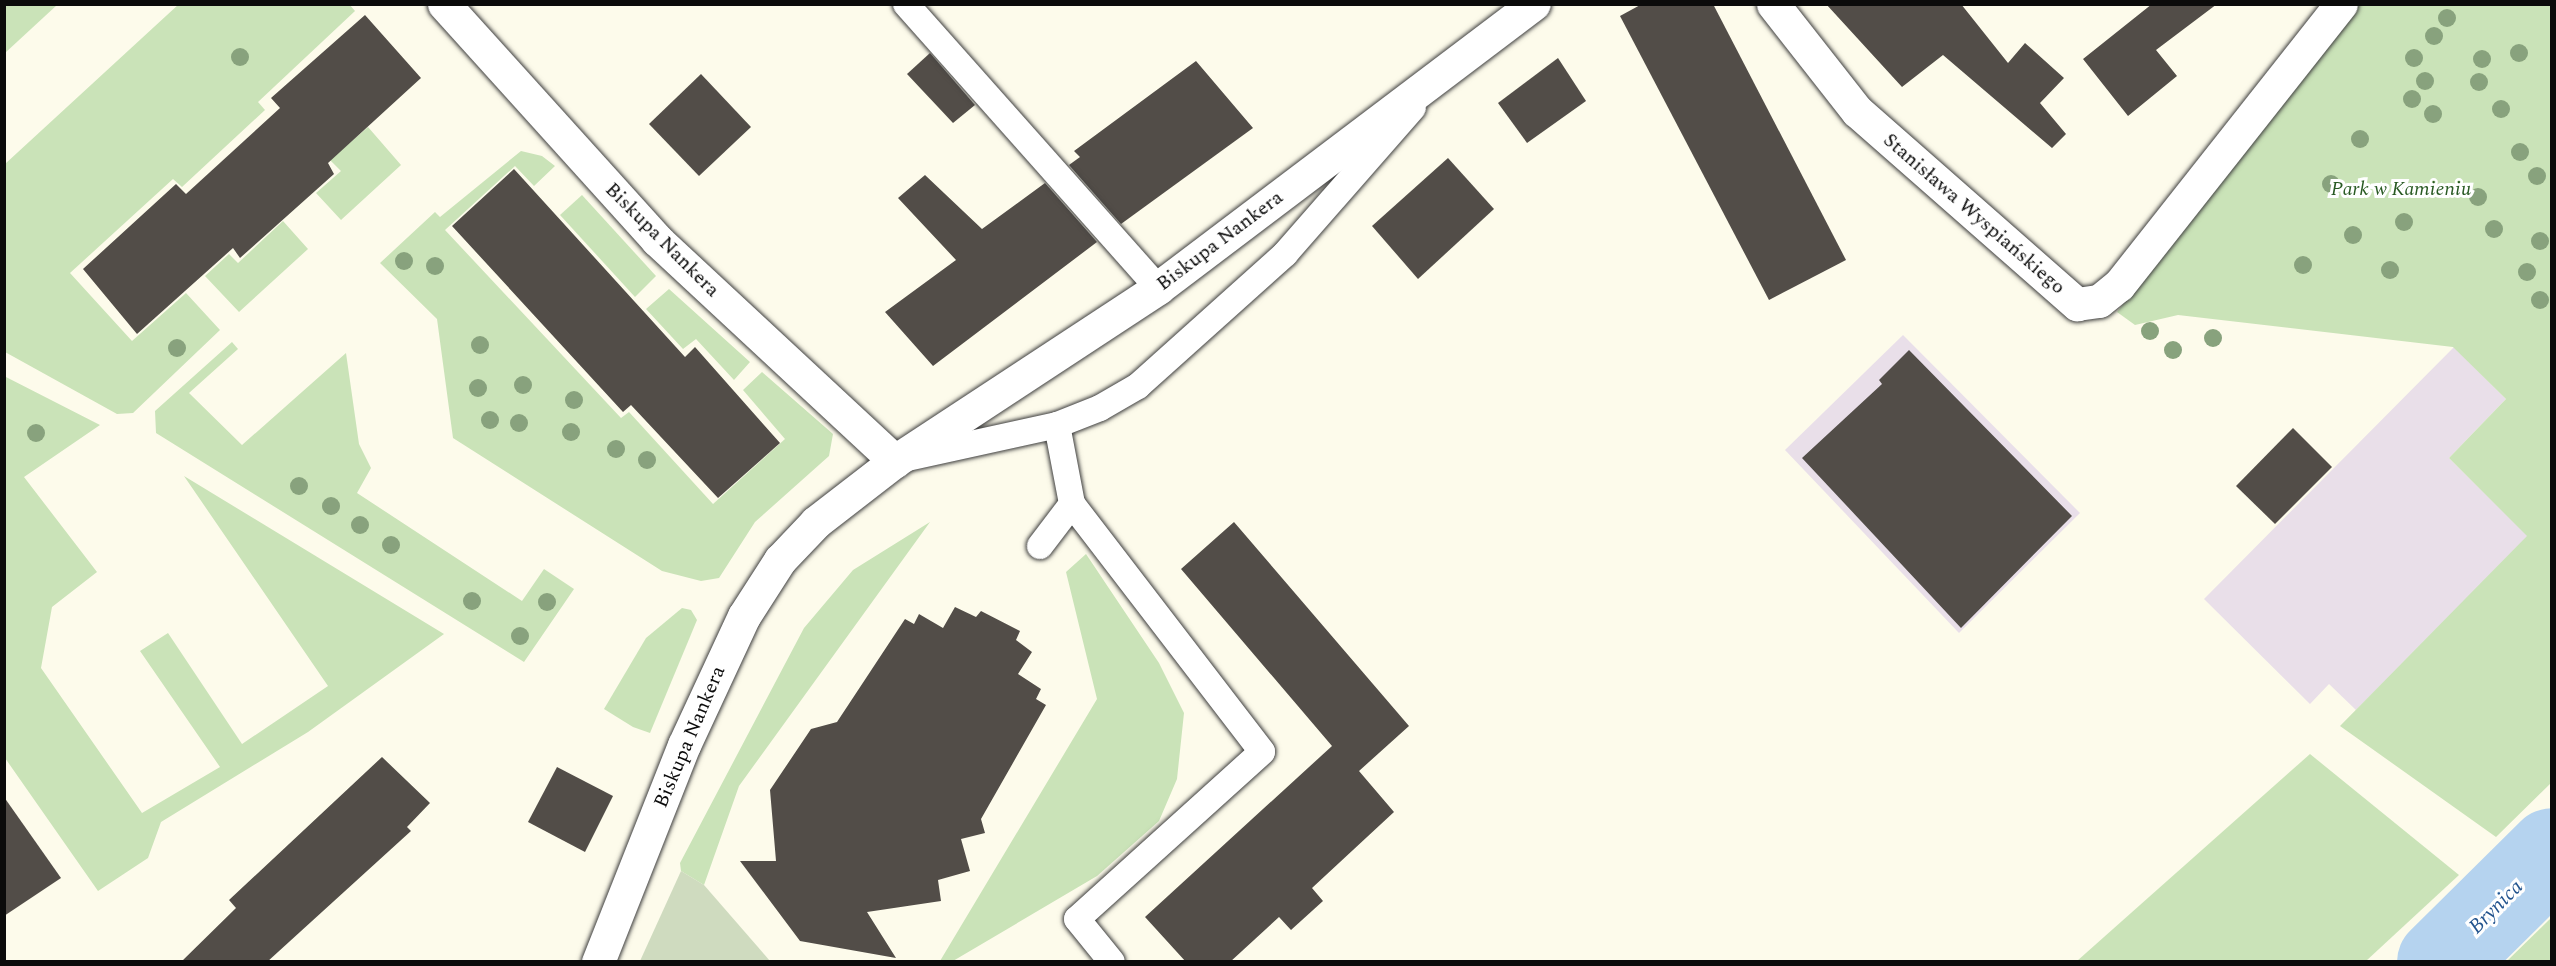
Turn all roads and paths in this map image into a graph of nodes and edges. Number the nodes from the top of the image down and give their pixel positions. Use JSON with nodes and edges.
{"nodes":[{"id":1,"x":444,"y":4,"type":"edge"},
{"id":2,"x":906,"y":4,"type":"edge"},
{"id":3,"x":1534,"y":4,"type":"edge"},
{"id":4,"x":1773,"y":4,"type":"edge"},
{"id":5,"x":2341,"y":4,"type":"edge"},
{"id":6,"x":1434,"y":83,"type":"junction"},
{"id":7,"x":1158,"y":288,"type":"junction"},
{"id":8,"x":1057,"y":424,"type":"junction"},
{"id":9,"x":895,"y":461,"type":"junction"},
{"id":10,"x":1072,"y":504,"type":"junction"},
{"id":11,"x":1040,"y":546,"type":"dead end"},
{"id":12,"x":598,"y":962,"type":"edge"},
{"id":13,"x":1112,"y":962,"type":"edge"}],
"edges":[{"from":1,"to":9,"type":"street","name":"Biskupa Nankera"},
{"from":2,"to":7,"type":"lane"},
{"from":3,"to":6,"type":"street","name":"Biskupa Nankera"},
{"from":4,"to":5,"type":"street","name":"Stanisława Wyspiańskiego"},
{"from":6,"to":7,"type":"street","name":"Biskupa Nankera"},
{"from":6,"to":8,"type":"lane"},
{"from":7,"to":9,"type":"street","name":"Biskupa Nankera"},
{"from":8,"to":9,"type":"lane"},
{"from":8,"to":10,"type":"lane"},
{"from":9,"to":12,"type":"street","name":"Biskupa Nankera"},
{"from":10,"to":11,"type":"lane"},
{"from":10,"to":13,"type":"lane"}]}
